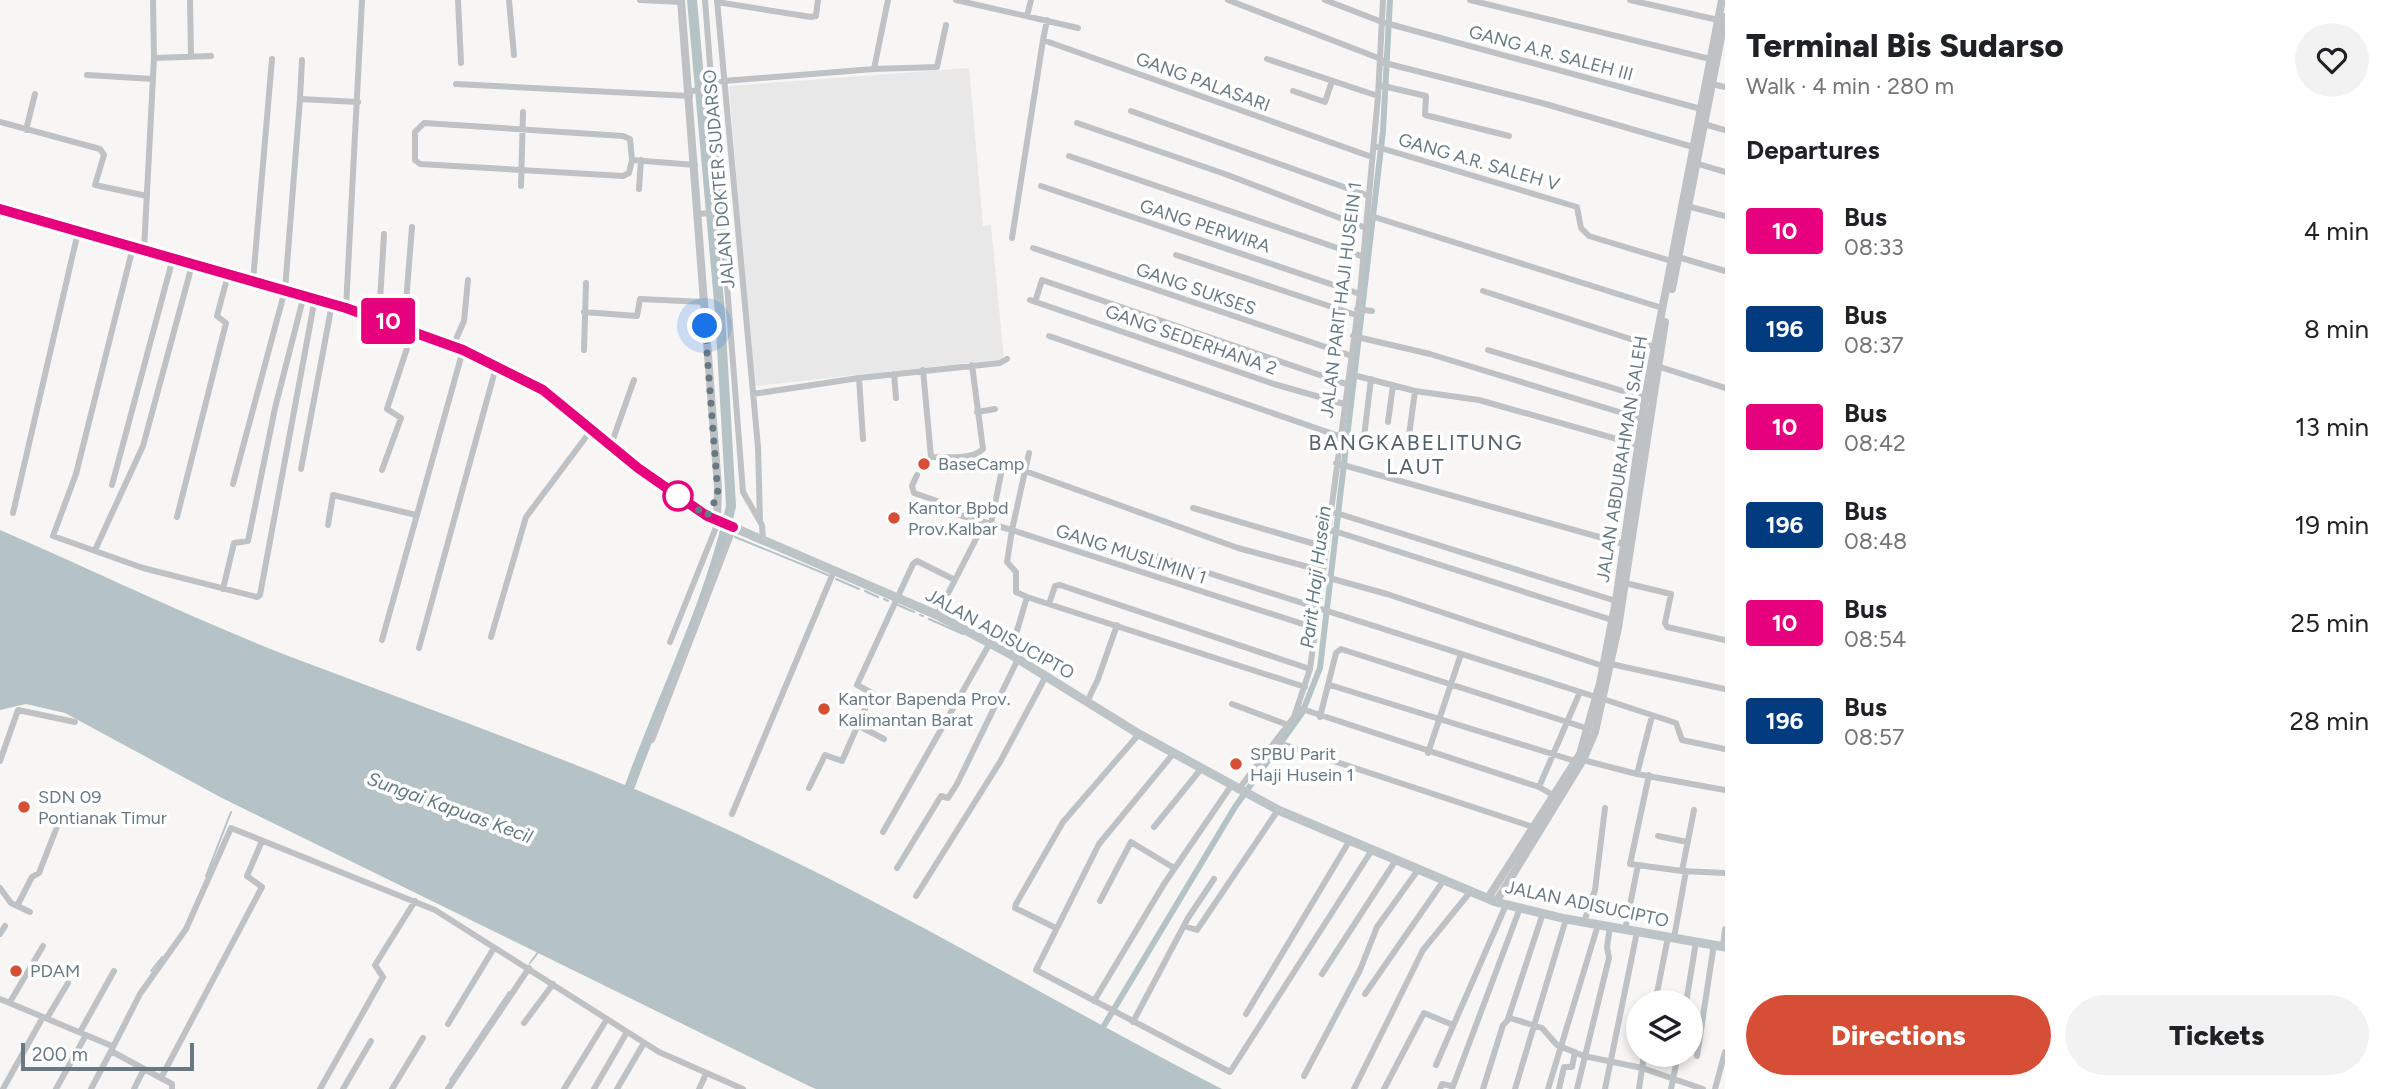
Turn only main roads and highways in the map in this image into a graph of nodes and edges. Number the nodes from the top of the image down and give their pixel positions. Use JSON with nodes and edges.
{"nodes":[{"id":1,"x":0,"y":209,"type":"edge"},
{"id":2,"x":1721,"y":946,"type":"edge"}],
"edges":[{"from":1,"to":2,"type":"main road","name":"JALAN ADISUCIPTO"}]}
